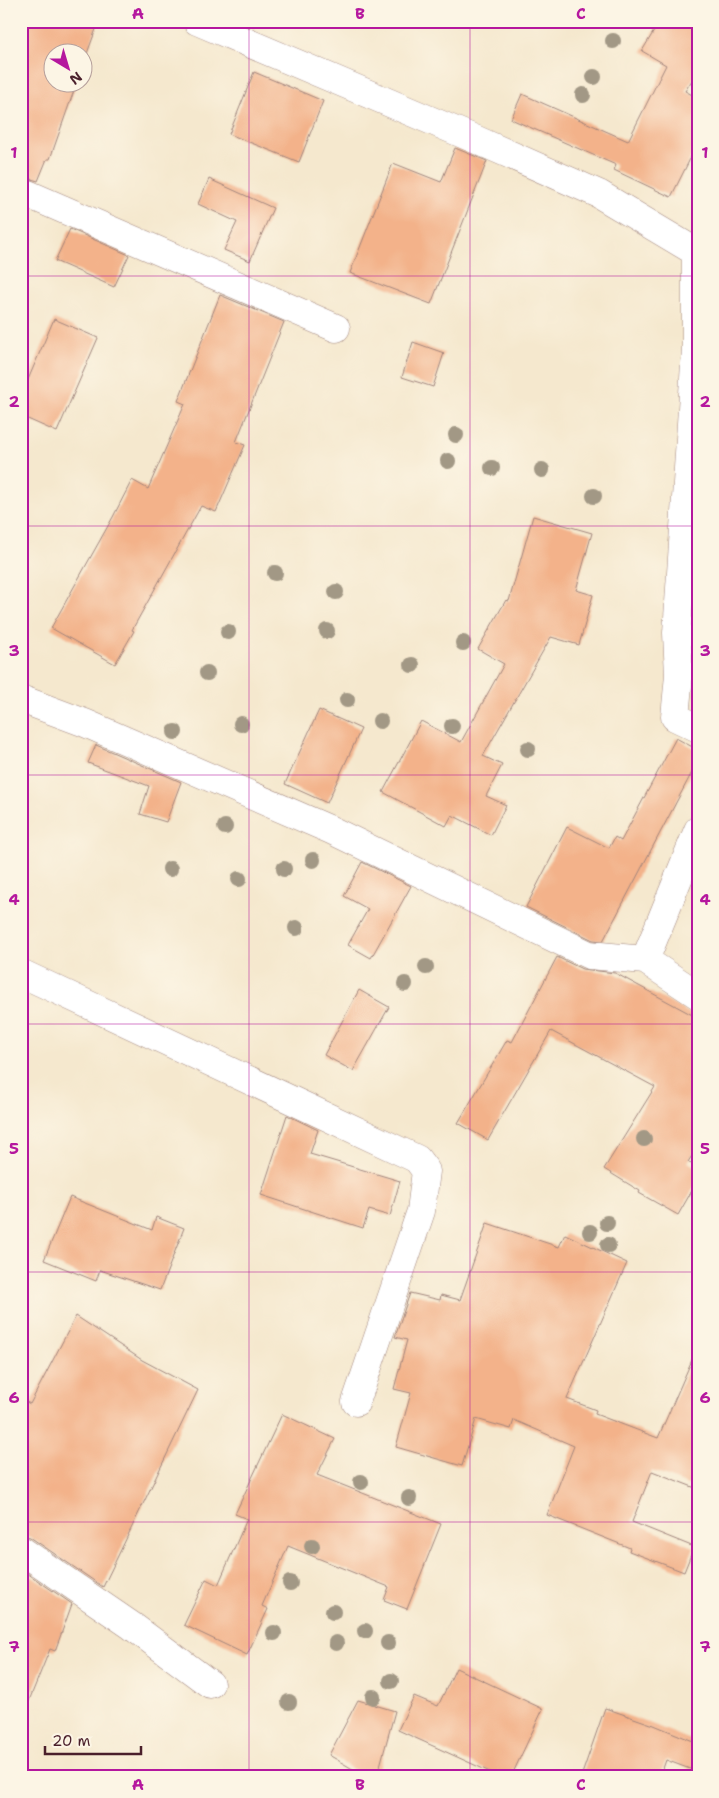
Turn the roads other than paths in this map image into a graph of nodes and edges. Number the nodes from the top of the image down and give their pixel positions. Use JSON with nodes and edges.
{"nodes":[{"id":1,"x":197,"y":21,"type":"edge"},
{"id":2,"x":21,"y":191,"type":"edge"},
{"id":3,"x":336,"y":328,"type":"dead end"},
{"id":4,"x":21,"y":699,"type":"edge"},
{"id":5,"x":698,"y":728,"type":"edge"},
{"id":6,"x":698,"y":830,"type":"edge"},
{"id":7,"x":645,"y":960,"type":"junction"},
{"id":8,"x":21,"y":973,"type":"edge"},
{"id":9,"x":698,"y":995,"type":"edge"},
{"id":10,"x":356,"y":1402,"type":"dead end"},
{"id":11,"x":21,"y":1550,"type":"edge"},
{"id":12,"x":210,"y":1684,"type":"dead end"}],
"edges":[{"from":1,"to":5,"type":"street"},
{"from":2,"to":3,"type":"street"},
{"from":4,"to":7,"type":"street"},
{"from":6,"to":7,"type":"street"},
{"from":7,"to":9,"type":"street"},
{"from":8,"to":10,"type":"street"},
{"from":11,"to":12,"type":"street"}]}
